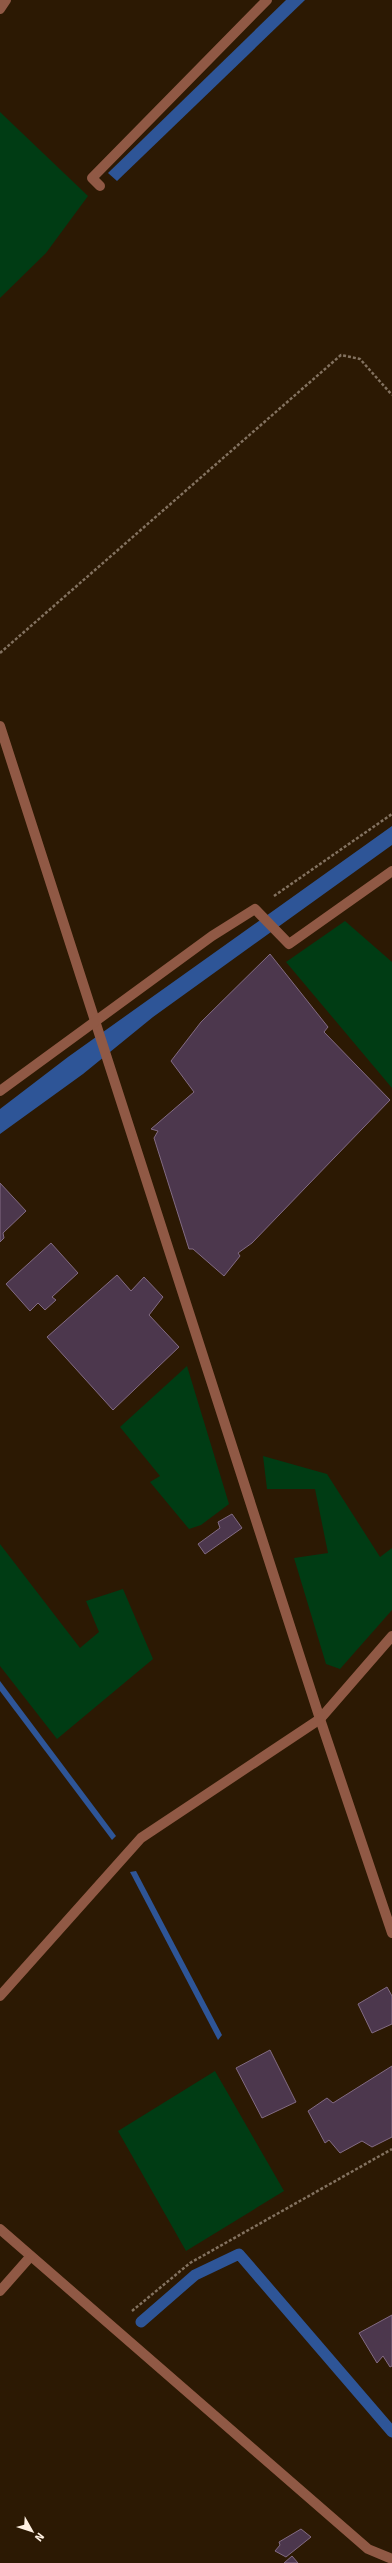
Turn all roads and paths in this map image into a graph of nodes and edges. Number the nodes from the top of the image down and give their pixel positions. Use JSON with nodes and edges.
{"nodes":[{"id":1,"x":6,"y":0,"type":"edge"},
{"id":2,"x":267,"y":0,"type":"edge"},
{"id":3,"x":0,"y":9,"type":"edge"},
{"id":4,"x":100,"y":186,"type":"dead end"},
{"id":5,"x":392,"y":395,"type":"edge"},
{"id":6,"x":0,"y":653,"type":"edge"},
{"id":7,"x":0,"y":726,"type":"edge"},
{"id":8,"x":392,"y":814,"type":"edge"},
{"id":9,"x":392,"y":871,"type":"edge"},
{"id":10,"x":255,"y":909,"type":"junction"},
{"id":11,"x":97,"y":1020,"type":"junction"},
{"id":12,"x":0,"y":1091,"type":"edge"},
{"id":13,"x":392,"y":1636,"type":"edge"},
{"id":14,"x":320,"y":1719,"type":"junction"},
{"id":15,"x":392,"y":1933,"type":"edge"},
{"id":16,"x":0,"y":1996,"type":"edge"},
{"id":17,"x":392,"y":2149,"type":"edge"},
{"id":18,"x":0,"y":2229,"type":"edge"},
{"id":19,"x":30,"y":2257,"type":"junction"},
{"id":20,"x":0,"y":2291,"type":"edge"},
{"id":21,"x":114,"y":2326,"type":"junction"},
{"id":22,"x":392,"y":2559,"type":"edge"}],
"edges":[{"from":1,"to":3,"type":"street"},
{"from":2,"to":4,"type":"street"},
{"from":5,"to":6,"type":"path"},
{"from":7,"to":11,"type":"street"},
{"from":8,"to":10,"type":"path"},
{"from":9,"to":10,"type":"street"},
{"from":10,"to":11,"type":"street"},
{"from":11,"to":12,"type":"street"},
{"from":11,"to":14,"type":"street"},
{"from":13,"to":14,"type":"street"},
{"from":14,"to":15,"type":"street"},
{"from":14,"to":16,"type":"street"},
{"from":17,"to":21,"type":"path"},
{"from":18,"to":19,"type":"street"},
{"from":19,"to":20,"type":"street"},
{"from":19,"to":21,"type":"street"},
{"from":21,"to":22,"type":"street"}]}
